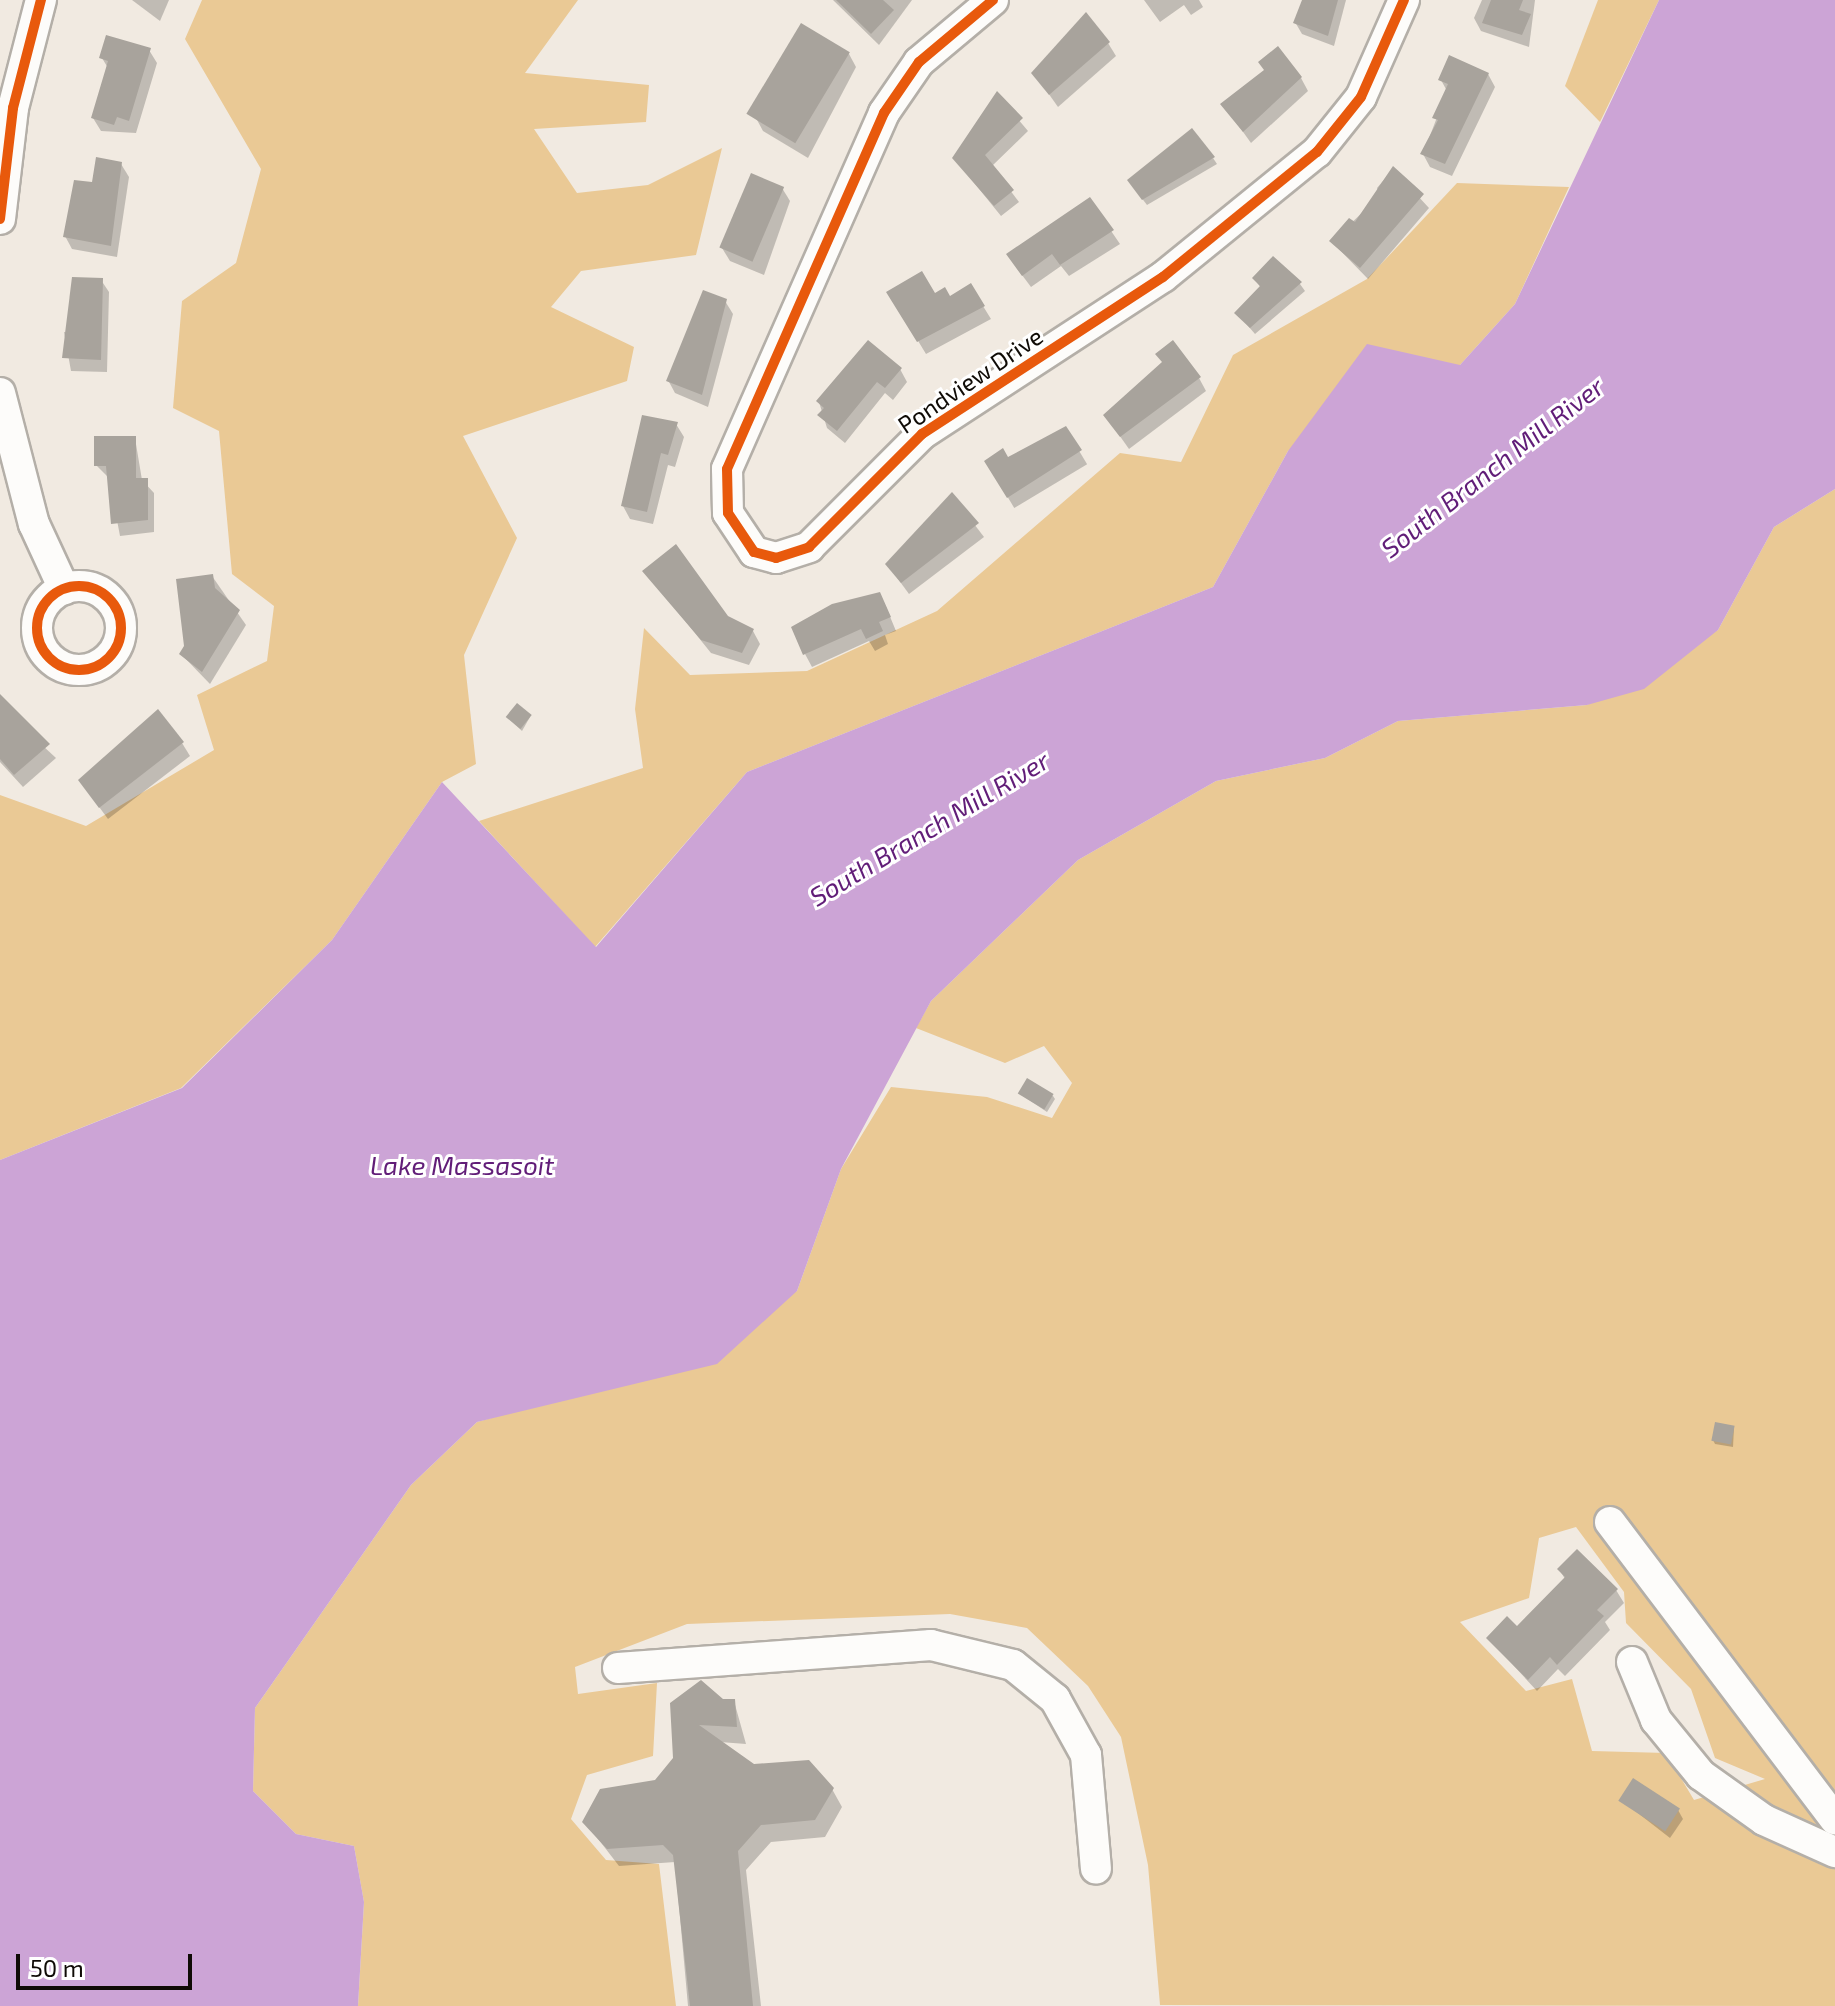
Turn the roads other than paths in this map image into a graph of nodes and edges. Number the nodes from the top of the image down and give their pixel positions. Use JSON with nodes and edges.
{"nodes":[{"id":1,"x":41,"y":0,"type":"edge"},
{"id":2,"x":993,"y":0,"type":"edge"},
{"id":3,"x":1404,"y":0,"type":"edge"},
{"id":4,"x":0,"y":219,"type":"edge"},
{"id":5,"x":0,"y":393,"type":"edge"},
{"id":6,"x":64,"y":589,"type":"dead end"},
{"id":7,"x":1610,"y":1522,"type":"dead end"},
{"id":8,"x":1632,"y":1662,"type":"dead end"},
{"id":9,"x":618,"y":1668,"type":"dead end"},
{"id":10,"x":1835,"y":1819,"type":"edge"},
{"id":11,"x":1835,"y":1852,"type":"edge"},
{"id":12,"x":1096,"y":1869,"type":"dead end"}],
"edges":[{"from":1,"to":4,"type":"street"},
{"from":2,"to":3,"type":"street","name":"Pondview Drive"},
{"from":5,"to":6,"type":"street"},
{"from":7,"to":10,"type":"street"},
{"from":8,"to":11,"type":"street"},
{"from":9,"to":12,"type":"street"}]}
